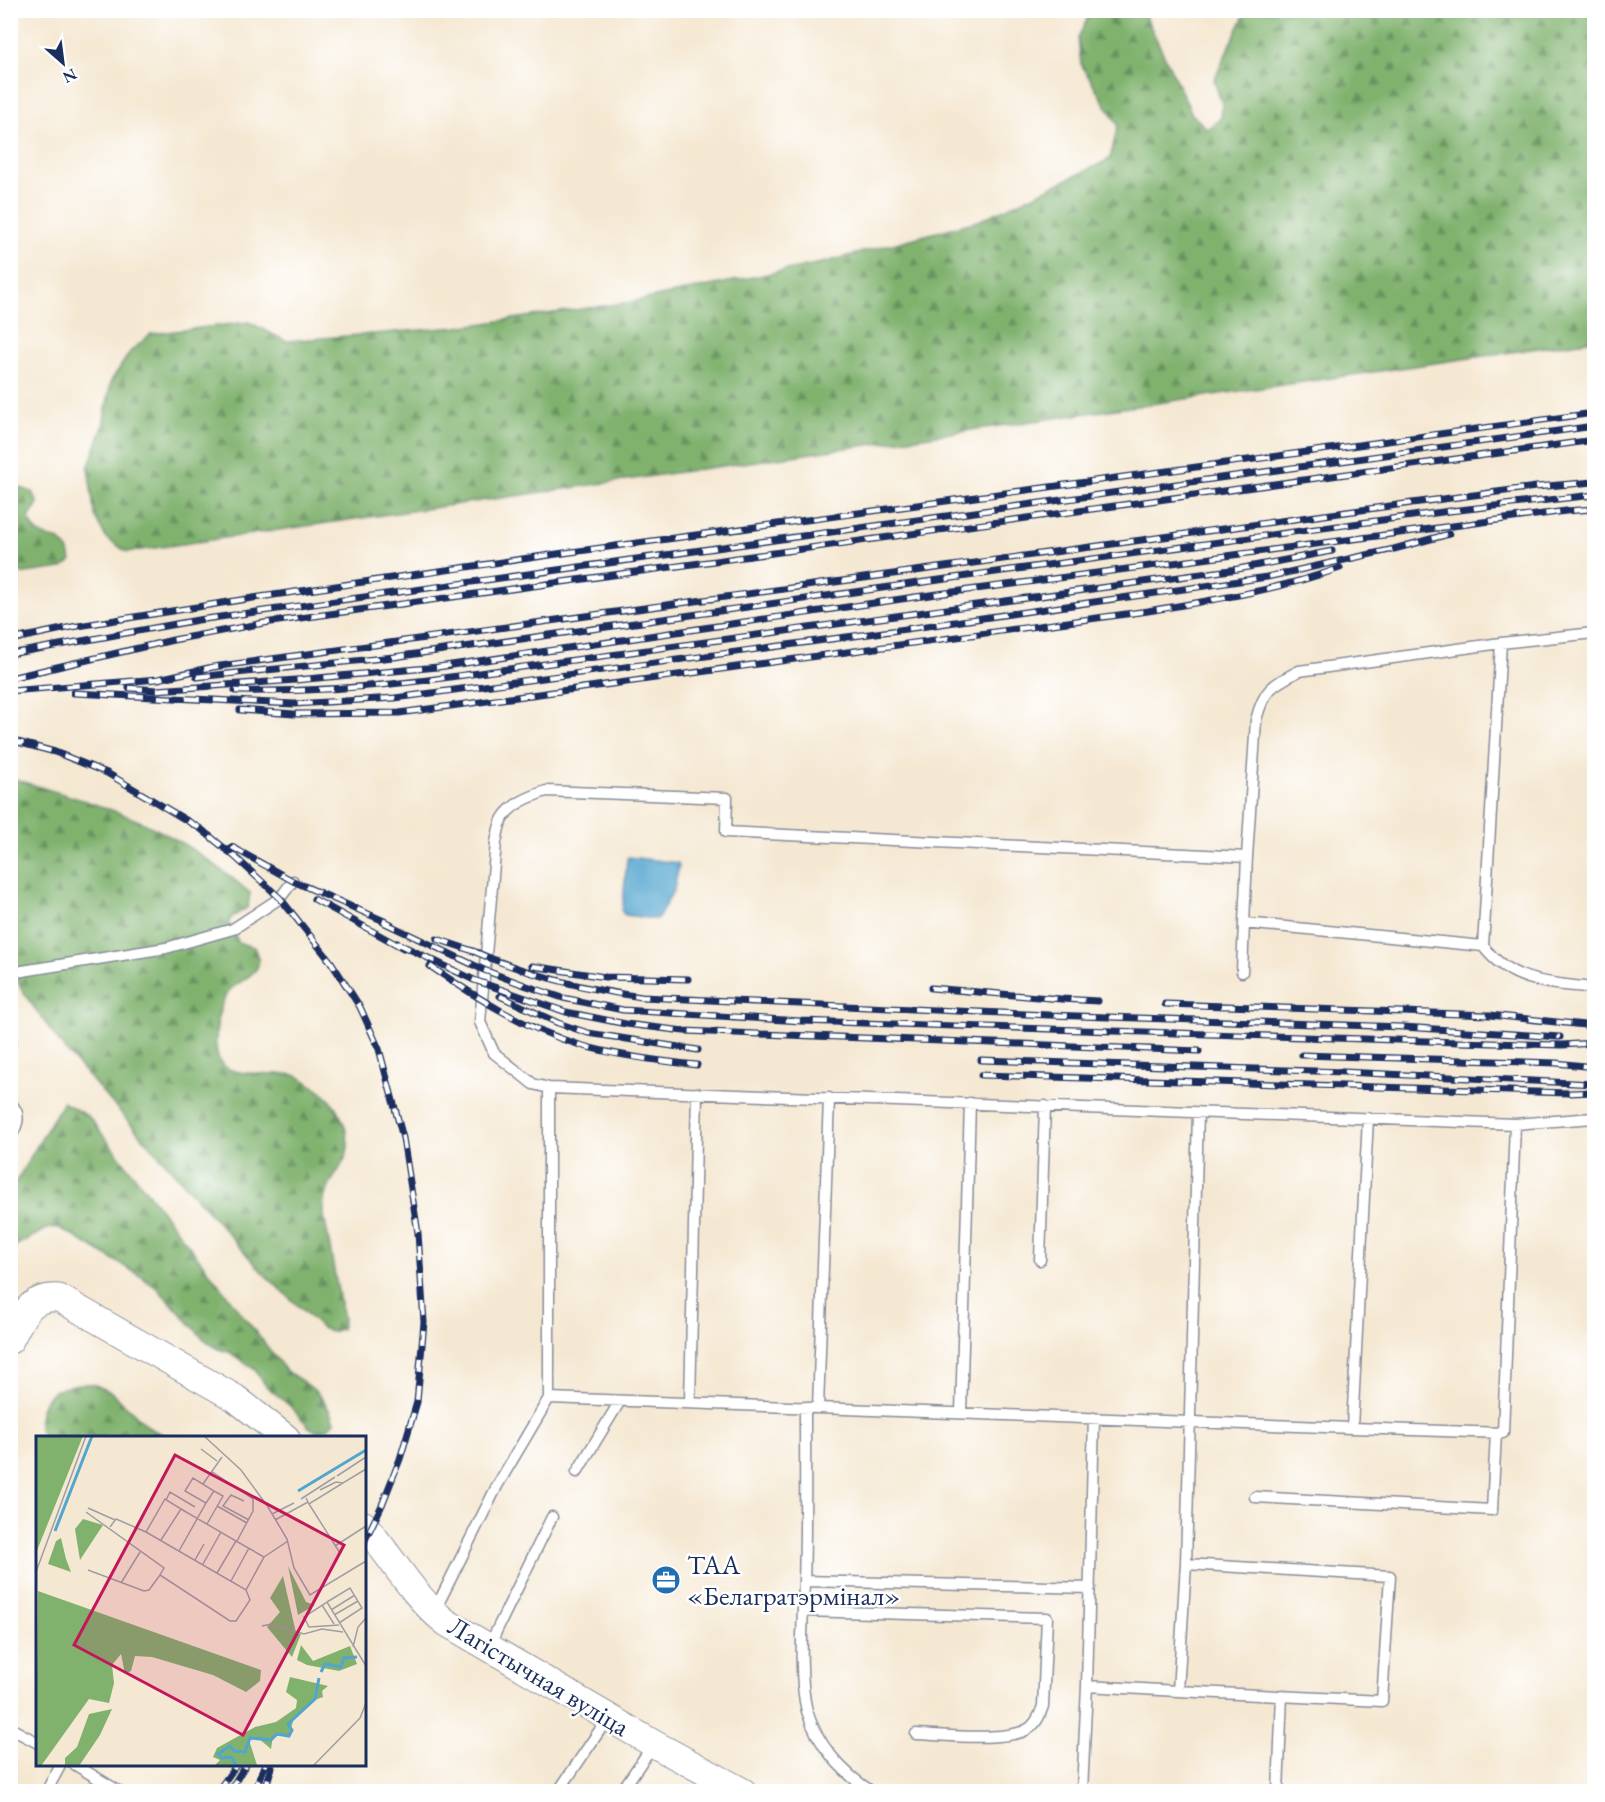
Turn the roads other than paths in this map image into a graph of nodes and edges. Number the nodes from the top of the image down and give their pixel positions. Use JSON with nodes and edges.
{"nodes":[{"id":1,"x":1594,"y":633,"type":"edge"},
{"id":2,"x":1501,"y":643,"type":"junction"},
{"id":3,"x":1247,"y":857,"type":"junction"},
{"id":4,"x":293,"y":881,"type":"dead end"},
{"id":5,"x":1244,"y":923,"type":"junction"},
{"id":6,"x":1483,"y":946,"type":"junction"},
{"id":7,"x":1242,"y":972,"type":"dead end"},
{"id":8,"x":10,"y":973,"type":"edge"},
{"id":9,"x":1594,"y":988,"type":"edge"},
{"id":10,"x":549,"y":1088,"type":"junction"},
{"id":11,"x":697,"y":1093,"type":"junction"},
{"id":12,"x":829,"y":1098,"type":"junction"},
{"id":13,"x":10,"y":1103,"type":"edge"},
{"id":14,"x":970,"y":1103,"type":"junction"},
{"id":15,"x":1045,"y":1106,"type":"junction"},
{"id":16,"x":1198,"y":1112,"type":"junction"},
{"id":17,"x":1368,"y":1118,"type":"junction"},
{"id":18,"x":1594,"y":1118,"type":"edge"},
{"id":19,"x":1515,"y":1124,"type":"junction"},
{"id":20,"x":10,"y":1137,"type":"edge"},
{"id":21,"x":1040,"y":1260,"type":"dead end"},
{"id":22,"x":10,"y":1340,"type":"edge"},
{"id":23,"x":549,"y":1398,"type":"junction"},
{"id":24,"x":620,"y":1401,"type":"junction"},
{"id":25,"x":690,"y":1403,"type":"junction"},
{"id":26,"x":805,"y":1407,"type":"junction"},
{"id":27,"x":818,"y":1408,"type":"junction"},
{"id":28,"x":961,"y":1413,"type":"junction"},
{"id":29,"x":1094,"y":1418,"type":"junction"},
{"id":30,"x":1191,"y":1422,"type":"junction"},
{"id":31,"x":1352,"y":1428,"type":"junction"},
{"id":32,"x":1496,"y":1433,"type":"junction"},
{"id":33,"x":285,"y":1436,"type":"edge"},
{"id":34,"x":577,"y":1472,"type":"dead end"},
{"id":35,"x":1255,"y":1497,"type":"dead end"},
{"id":36,"x":552,"y":1517,"type":"dead end"},
{"id":37,"x":366,"y":1527,"type":"edge"},
{"id":38,"x":1186,"y":1564,"type":"junction"},
{"id":39,"x":804,"y":1581,"type":"junction"},
{"id":40,"x":1090,"y":1588,"type":"junction"},
{"id":41,"x":803,"y":1611,"type":"junction"},
{"id":42,"x":434,"y":1612,"type":"junction"},
{"id":43,"x":488,"y":1648,"type":"junction"},
{"id":44,"x":1087,"y":1686,"type":"junction"},
{"id":45,"x":1178,"y":1691,"type":"junction"},
{"id":46,"x":1281,"y":1695,"type":"junction"},
{"id":47,"x":609,"y":1718,"type":"junction"},
{"id":48,"x":10,"y":1728,"type":"edge"},
{"id":49,"x":916,"y":1734,"type":"dead end"},
{"id":50,"x":36,"y":1742,"type":"edge"},
{"id":51,"x":654,"y":1744,"type":"junction"},
{"id":52,"x":60,"y":1766,"type":"edge"},
{"id":53,"x":77,"y":1766,"type":"edge"},
{"id":54,"x":46,"y":1791,"type":"edge"},
{"id":55,"x":120,"y":1791,"type":"edge"},
{"id":56,"x":558,"y":1791,"type":"edge"},
{"id":57,"x":621,"y":1791,"type":"edge"},
{"id":58,"x":743,"y":1791,"type":"edge"},
{"id":59,"x":872,"y":1791,"type":"edge"},
{"id":60,"x":1082,"y":1791,"type":"edge"},
{"id":61,"x":1278,"y":1791,"type":"edge"}],
"edges":[{"from":1,"to":2,"type":"lane"},
{"from":2,"to":3,"type":"lane"},
{"from":2,"to":6,"type":"lane"},
{"from":3,"to":5,"type":"lane"},
{"from":3,"to":10,"type":"lane"},
{"from":4,"to":8,"type":"lane"},
{"from":5,"to":6,"type":"lane"},
{"from":5,"to":7,"type":"lane"},
{"from":6,"to":9,"type":"lane"},
{"from":10,"to":11,"type":"lane"},
{"from":10,"to":23,"type":"lane"},
{"from":11,"to":12,"type":"lane"},
{"from":11,"to":25,"type":"lane"},
{"from":12,"to":14,"type":"lane"},
{"from":12,"to":27,"type":"lane"},
{"from":13,"to":20,"type":"lane"},
{"from":14,"to":15,"type":"lane"},
{"from":14,"to":28,"type":"lane"},
{"from":15,"to":16,"type":"lane"},
{"from":15,"to":21,"type":"lane"},
{"from":16,"to":17,"type":"lane"},
{"from":16,"to":30,"type":"lane"},
{"from":17,"to":19,"type":"lane"},
{"from":17,"to":31,"type":"lane"},
{"from":18,"to":19,"type":"lane"},
{"from":19,"to":32,"type":"lane"},
{"from":22,"to":33,"type":"street"},
{"from":23,"to":24,"type":"lane"},
{"from":23,"to":42,"type":"lane"},
{"from":24,"to":25,"type":"lane"},
{"from":24,"to":34,"type":"lane"},
{"from":25,"to":26,"type":"lane"},
{"from":26,"to":27,"type":"lane"},
{"from":26,"to":39,"type":"lane"},
{"from":27,"to":28,"type":"lane"},
{"from":28,"to":29,"type":"lane"},
{"from":29,"to":30,"type":"lane"},
{"from":29,"to":40,"type":"lane"},
{"from":30,"to":31,"type":"lane"},
{"from":30,"to":38,"type":"lane"},
{"from":31,"to":32,"type":"lane"},
{"from":32,"to":35,"type":"lane"},
{"from":36,"to":43,"type":"lane"},
{"from":37,"to":42,"type":"street","name":"Лагістычная вуліца"},
{"from":38,"to":45,"type":"lane"},
{"from":38,"to":46,"type":"lane"},
{"from":39,"to":40,"type":"lane"},
{"from":39,"to":41,"type":"lane"},
{"from":40,"to":44,"type":"lane"},
{"from":41,"to":49,"type":"lane"},
{"from":41,"to":59,"type":"lane"},
{"from":42,"to":43,"type":"street","name":"Лагістычная вуліца"},
{"from":43,"to":47,"type":"street","name":"Лагістычная вуліца"},
{"from":44,"to":45,"type":"lane"},
{"from":44,"to":60,"type":"lane"},
{"from":45,"to":46,"type":"lane"},
{"from":46,"to":61,"type":"lane"},
{"from":47,"to":51,"type":"street","name":"Лагістычная вуліца"},
{"from":47,"to":56,"type":"lane"},
{"from":48,"to":50,"type":"lane"},
{"from":51,"to":57,"type":"lane"},
{"from":51,"to":58,"type":"street","name":"Лагістычная вуліца"},
{"from":52,"to":54,"type":"lane"},
{"from":53,"to":55,"type":"lane"}]}
